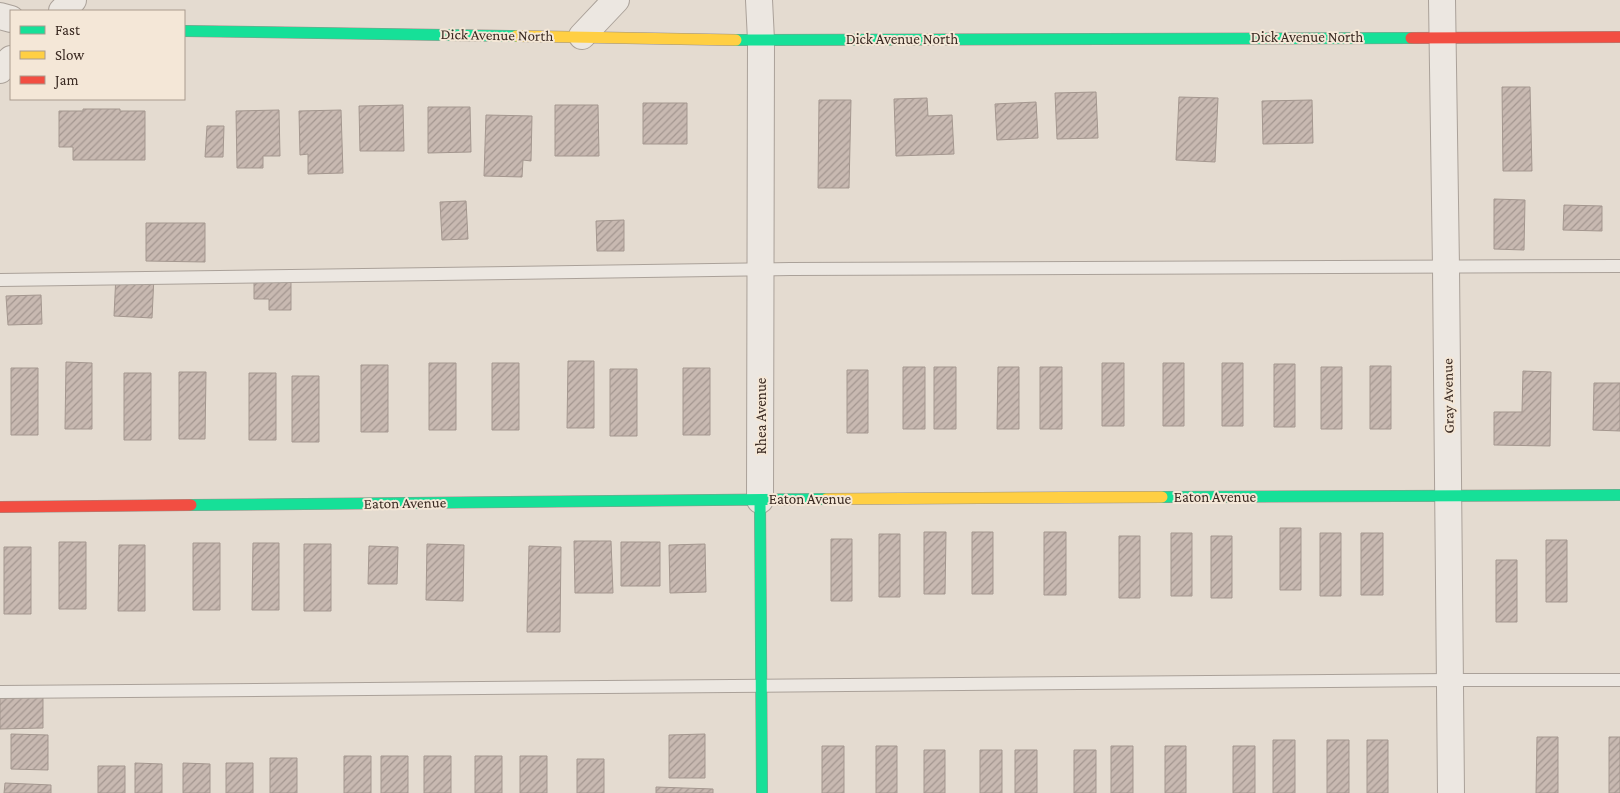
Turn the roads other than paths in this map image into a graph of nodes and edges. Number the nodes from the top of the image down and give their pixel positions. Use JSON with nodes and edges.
{"nodes":[{"id":1,"x":73,"y":0,"type":"edge"},
{"id":2,"x":616,"y":0,"type":"edge"},
{"id":3,"x":759,"y":0,"type":"edge"},
{"id":4,"x":1442,"y":0,"type":"edge"},
{"id":5,"x":63,"y":10,"type":"edge"},
{"id":6,"x":185,"y":31,"type":"edge"},
{"id":7,"x":582,"y":36,"type":"junction"},
{"id":8,"x":1442,"y":37,"type":"junction"},
{"id":9,"x":1620,"y":37,"type":"edge"},
{"id":10,"x":761,"y":40,"type":"junction"},
{"id":11,"x":10,"y":60,"type":"edge"},
{"id":12,"x":0,"y":70,"type":"edge"},
{"id":13,"x":1620,"y":266,"type":"edge"},
{"id":14,"x":1446,"y":268,"type":"junction"},
{"id":15,"x":760,"y":270,"type":"junction"},
{"id":16,"x":0,"y":280,"type":"edge"},
{"id":17,"x":1620,"y":495,"type":"edge"},
{"id":18,"x":1448,"y":496,"type":"junction"},
{"id":19,"x":760,"y":500,"type":"junction"},
{"id":20,"x":0,"y":507,"type":"edge"},
{"id":21,"x":1450,"y":680,"type":"junction"},
{"id":22,"x":1620,"y":680,"type":"edge"},
{"id":23,"x":761,"y":686,"type":"junction"},
{"id":24,"x":0,"y":692,"type":"edge"},
{"id":25,"x":762,"y":793,"type":"edge"},
{"id":26,"x":1451,"y":793,"type":"edge"}],
"edges":[{"from":1,"to":5,"type":"street"},
{"from":2,"to":7,"type":"street"},
{"from":3,"to":10,"type":"street","name":"Rhea Avenue"},
{"from":4,"to":8,"type":"street","name":"Gray Avenue"},
{"from":6,"to":7,"type":"street","name":"Dick Avenue North"},
{"from":7,"to":10,"type":"street","name":"Dick Avenue North"},
{"from":8,"to":9,"type":"street","name":"Dick Avenue North"},
{"from":8,"to":10,"type":"street","name":"Dick Avenue North"},
{"from":8,"to":14,"type":"street","name":"Gray Avenue"},
{"from":10,"to":15,"type":"street","name":"Rhea Avenue"},
{"from":11,"to":12,"type":"street"},
{"from":13,"to":14,"type":"lane"},
{"from":14,"to":15,"type":"lane"},
{"from":14,"to":18,"type":"street","name":"Gray Avenue"},
{"from":15,"to":16,"type":"lane"},
{"from":15,"to":19,"type":"street","name":"Rhea Avenue"},
{"from":17,"to":18,"type":"street","name":"Eaton Avenue"},
{"from":18,"to":19,"type":"street","name":"Eaton Avenue"},
{"from":18,"to":21,"type":"street","name":"Gray Avenue"},
{"from":19,"to":20,"type":"street","name":"Eaton Avenue"},
{"from":19,"to":23,"type":"street","name":"Rhea Avenue"},
{"from":21,"to":22,"type":"lane"},
{"from":21,"to":23,"type":"lane"},
{"from":21,"to":26,"type":"street","name":"Gray Avenue"},
{"from":23,"to":24,"type":"lane"},
{"from":23,"to":25,"type":"street","name":"Rhea Avenue"}]}
